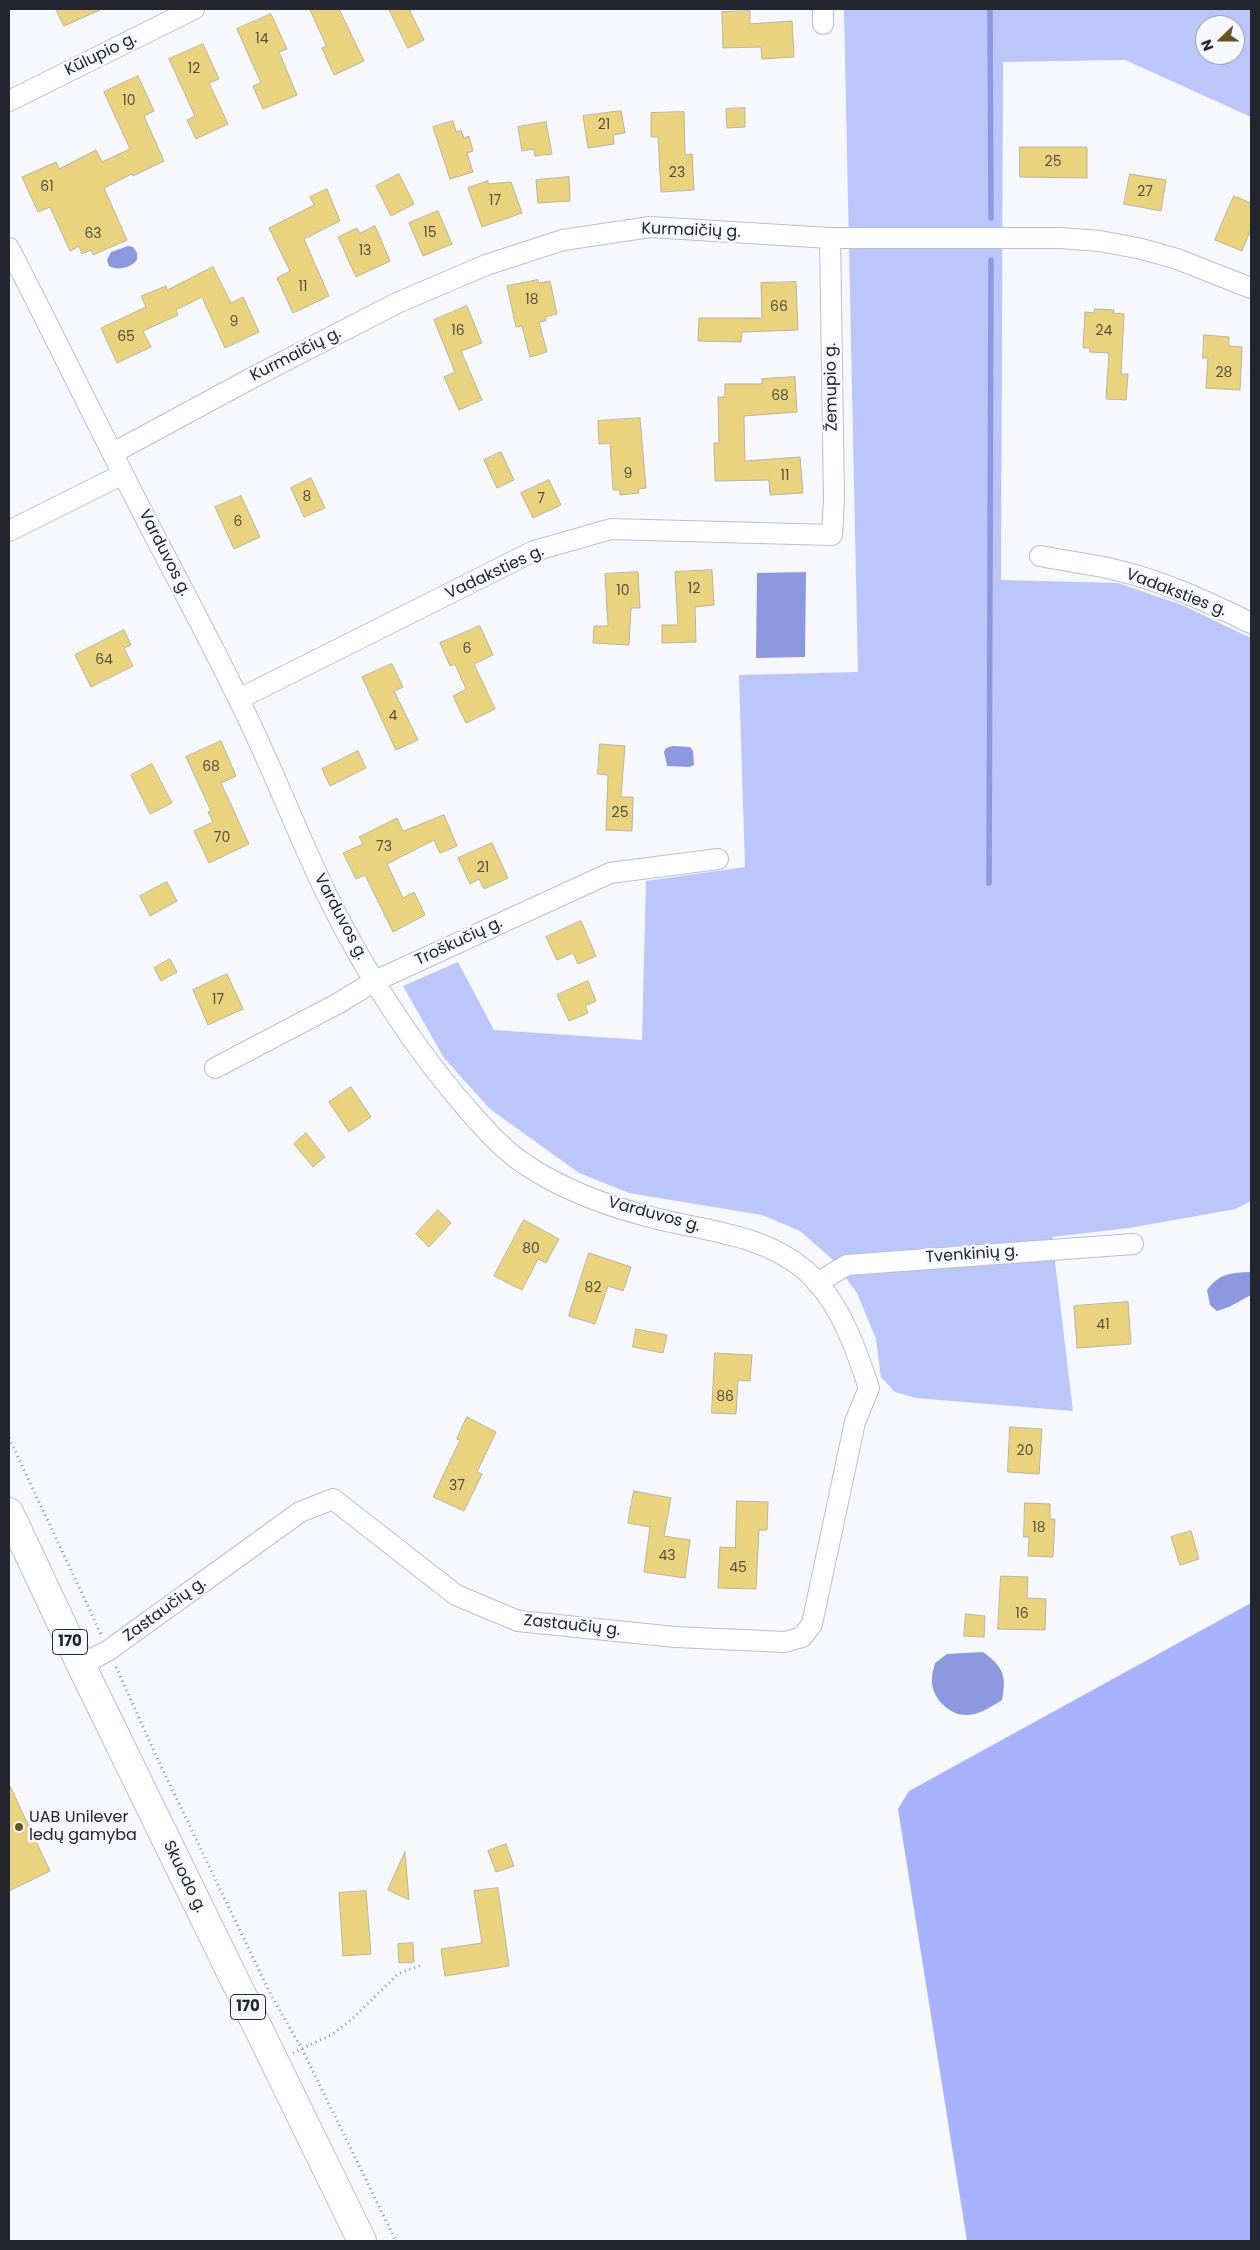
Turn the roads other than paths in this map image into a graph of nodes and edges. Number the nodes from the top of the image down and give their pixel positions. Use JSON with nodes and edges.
{"nodes":[{"id":1,"x":194,"y":9,"type":"edge"},
{"id":2,"x":9,"y":101,"type":"edge"},
{"id":3,"x":830,"y":238,"type":"junction"},
{"id":4,"x":9,"y":248,"type":"edge"},
{"id":5,"x":1251,"y":288,"type":"edge"},
{"id":6,"x":113,"y":453,"type":"junction"},
{"id":7,"x":123,"y":474,"type":"junction"},
{"id":8,"x":9,"y":530,"type":"edge"},
{"id":9,"x":832,"y":535,"type":"joint"},
{"id":10,"x":1040,"y":556,"type":"dead end"},
{"id":11,"x":1251,"y":623,"type":"edge"},
{"id":12,"x":239,"y":699,"type":"junction"},
{"id":13,"x":718,"y":860,"type":"dead end"},
{"id":14,"x":375,"y":981,"type":"junction"},
{"id":15,"x":215,"y":1068,"type":"dead end"},
{"id":16,"x":1133,"y":1244,"type":"dead end"},
{"id":17,"x":817,"y":1283,"type":"junction"},
{"id":18,"x":869,"y":1388,"type":"joint"},
{"id":19,"x":9,"y":1512,"type":"edge"},
{"id":20,"x":81,"y":1665,"type":"junction"},
{"id":21,"x":362,"y":2241,"type":"edge"}],
"edges":[{"from":1,"to":2,"type":"street","name":"Kūlupio g."},
{"from":3,"to":5,"type":"street","name":"Kurmaičių g."},
{"from":3,"to":6,"type":"street","name":"Kurmaičių g."},
{"from":3,"to":9,"type":"street","name":"Žemupio g."},
{"from":4,"to":6,"type":"street","name":"Varduvos g."},
{"from":6,"to":7,"type":"street","name":"Varduvos g."},
{"from":7,"to":8,"type":"street"},
{"from":7,"to":12,"type":"street","name":"Varduvos g."},
{"from":9,"to":12,"type":"street","name":"Vadaksties g."},
{"from":10,"to":11,"type":"street","name":"Vadaksties g."},
{"from":12,"to":14,"type":"street","name":"Varduvos g."},
{"from":13,"to":14,"type":"street","name":"Troškučių g."},
{"from":14,"to":15,"type":"street","name":"Troškučių g."},
{"from":14,"to":17,"type":"street","name":"Varduvos g."},
{"from":16,"to":17,"type":"street","name":"Tvenkinių g."},
{"from":17,"to":18,"type":"street","name":"Varduvos g."},
{"from":18,"to":20,"type":"street","name":"Zastaučių g."},
{"from":19,"to":20,"type":"main road","name":"Skuodo g.","number":"170"},
{"from":20,"to":21,"type":"main road","name":"Skuodo g.","number":"170"}]}
